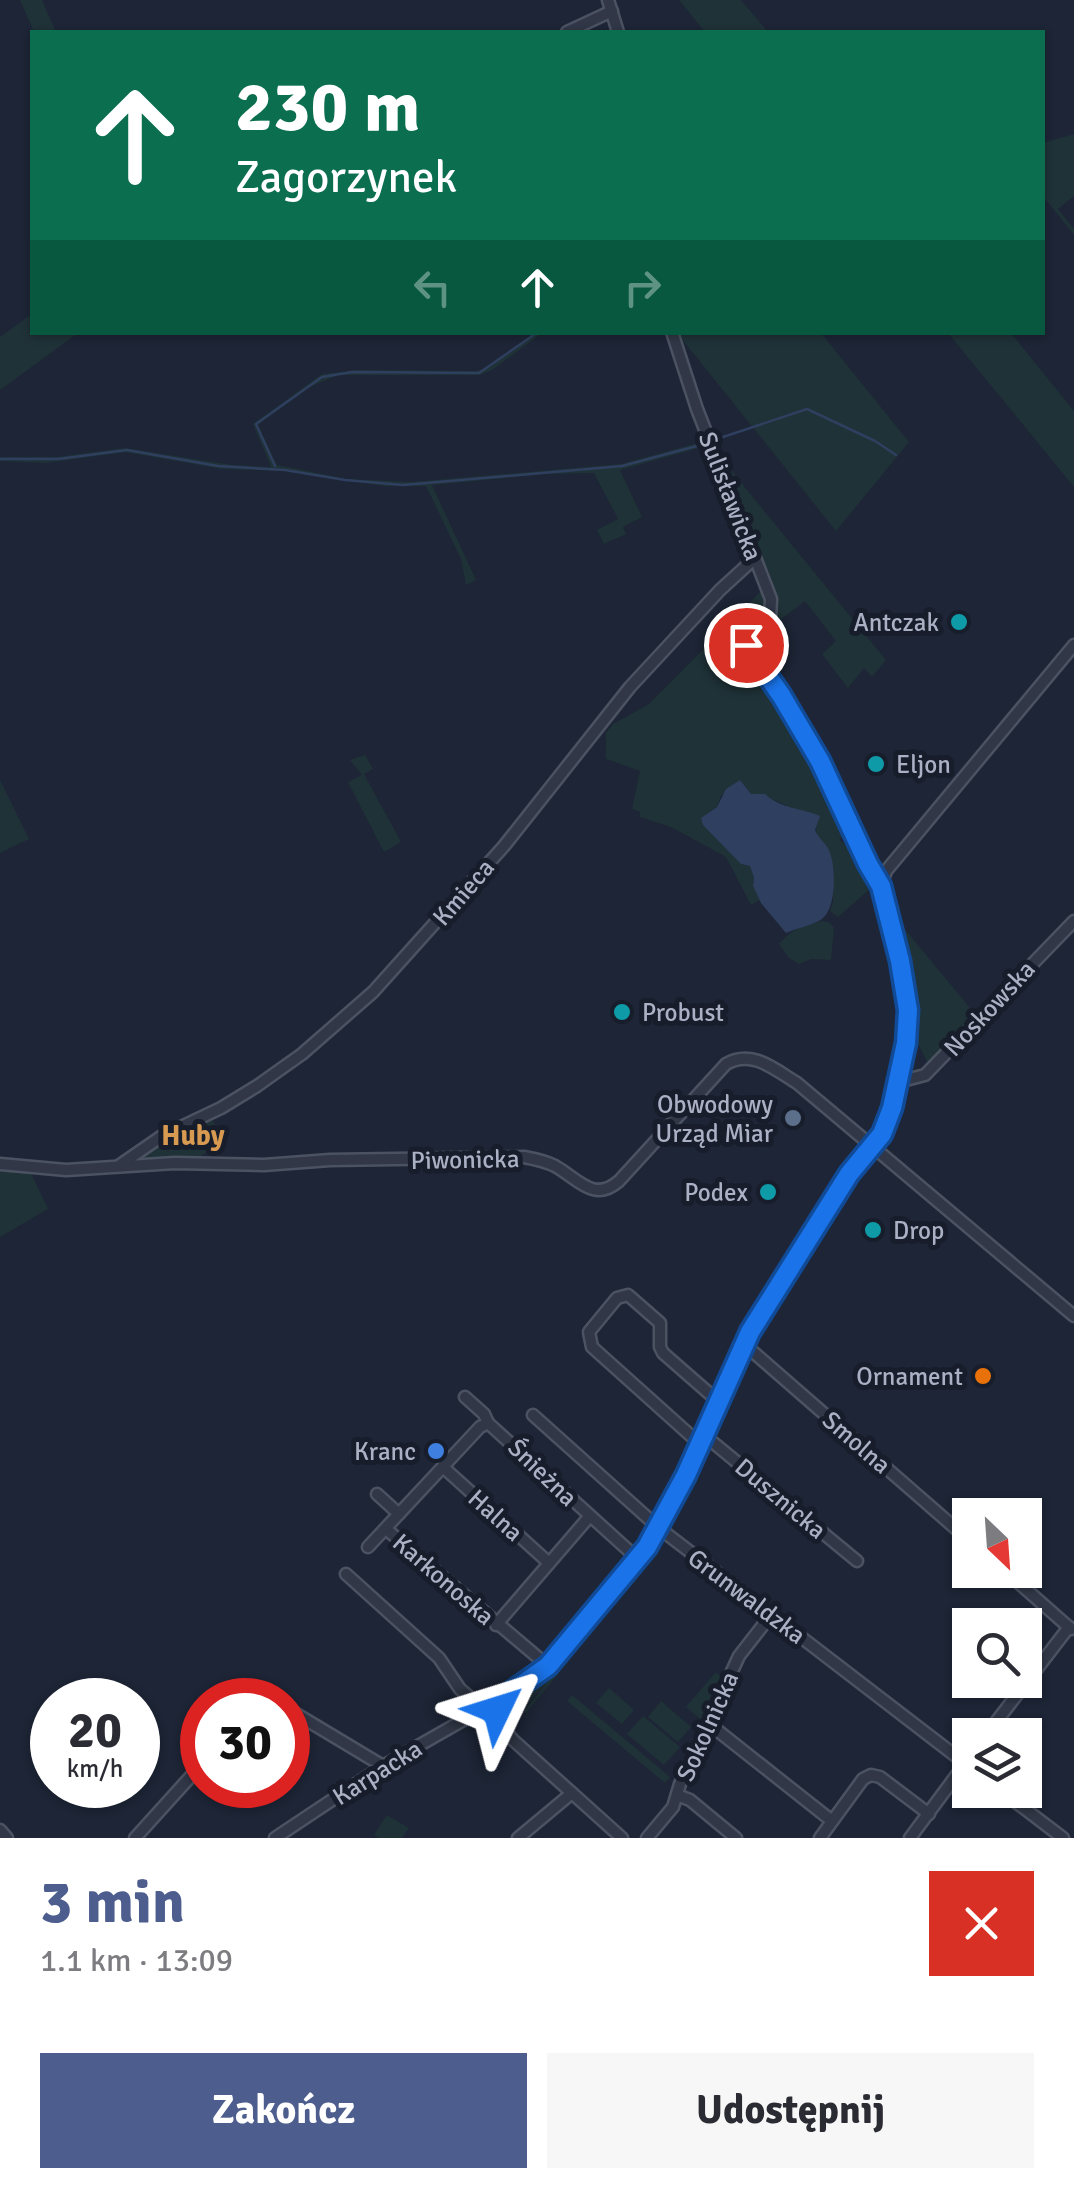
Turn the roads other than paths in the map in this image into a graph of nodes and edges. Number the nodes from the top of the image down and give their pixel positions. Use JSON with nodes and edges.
{"nodes":[{"id":1,"x":610,"y":5,"type":"edge"},
{"id":2,"x":570,"y":30,"type":"edge"},
{"id":3,"x":617,"y":30,"type":"edge"},
{"id":4,"x":673,"y":335,"type":"edge"},
{"id":5,"x":755,"y":558,"type":"junction"},
{"id":6,"x":1074,"y":646,"type":"edge"},
{"id":7,"x":881,"y":886,"type":"junction"},
{"id":8,"x":1074,"y":921,"type":"edge"},
{"id":9,"x":898,"y":1082,"type":"junction"},
{"id":10,"x":873,"y":1146,"type":"junction"},
{"id":11,"x":0,"y":1164,"type":"edge"},
{"id":12,"x":119,"y":1166,"type":"junction"},
{"id":13,"x":1074,"y":1316,"type":"edge"},
{"id":14,"x":744,"y":1344,"type":"junction"},
{"id":15,"x":465,"y":1396,"type":"dead end"},
{"id":16,"x":719,"y":1402,"type":"junction"},
{"id":17,"x":532,"y":1415,"type":"dead end"},
{"id":18,"x":488,"y":1423,"type":"junction"},
{"id":19,"x":702,"y":1439,"type":"junction"},
{"id":20,"x":442,"y":1467,"type":"junction"},
{"id":21,"x":377,"y":1494,"type":"dead end"},
{"id":22,"x":399,"y":1514,"type":"junction"},
{"id":23,"x":589,"y":1516,"type":"junction"},
{"id":24,"x":952,"y":1524,"type":"edge"},
{"id":25,"x":659,"y":1528,"type":"junction"},
{"id":26,"x":386,"y":1529,"type":"junction"},
{"id":27,"x":368,"y":1547,"type":"dead end"},
{"id":28,"x":638,"y":1558,"type":"junction"},
{"id":29,"x":857,"y":1561,"type":"dead end"},
{"id":30,"x":549,"y":1563,"type":"junction"},
{"id":31,"x":346,"y":1574,"type":"dead end"},
{"id":32,"x":1025,"y":1588,"type":"edge"},
{"id":33,"x":771,"y":1614,"type":"junction"},
{"id":34,"x":496,"y":1624,"type":"junction"},
{"id":35,"x":1072,"y":1629,"type":"edge"},
{"id":36,"x":548,"y":1666,"type":"junction"},
{"id":37,"x":485,"y":1711,"type":"junction"},
{"id":38,"x":1000,"y":1718,"type":"edge"},
{"id":39,"x":310,"y":1722,"type":"edge"},
{"id":40,"x":708,"y":1723,"type":"junction"},
{"id":41,"x":952,"y":1749,"type":"edge"},
{"id":42,"x":383,"y":1766,"type":"junction"},
{"id":43,"x":952,"y":1784,"type":"edge"},
{"id":44,"x":180,"y":1788,"type":"edge"},
{"id":45,"x":572,"y":1793,"type":"junction"},
{"id":46,"x":678,"y":1795,"type":"junction"},
{"id":47,"x":1024,"y":1808,"type":"edge"},
{"id":48,"x":928,"y":1814,"type":"junction"},
{"id":49,"x":832,"y":1821,"type":"junction"},
{"id":50,"x":0,"y":1830,"type":"edge"},
{"id":51,"x":6,"y":1838,"type":"edge"},
{"id":52,"x":134,"y":1838,"type":"edge"},
{"id":53,"x":276,"y":1838,"type":"edge"},
{"id":54,"x":518,"y":1838,"type":"edge"},
{"id":55,"x":622,"y":1838,"type":"edge"},
{"id":56,"x":647,"y":1838,"type":"edge"},
{"id":57,"x":736,"y":1838,"type":"edge"},
{"id":58,"x":820,"y":1838,"type":"edge"},
{"id":59,"x":910,"y":1838,"type":"edge"},
{"id":60,"x":1063,"y":1838,"type":"edge"}],
"edges":[{"from":1,"to":2,"type":"street"},
{"from":1,"to":3,"type":"street"},
{"from":4,"to":5,"type":"street","name":"Sulisławicka"},
{"from":5,"to":7,"type":"street","name":"Sulisławicka"},
{"from":5,"to":12,"type":"street","name":"Kmieca"},
{"from":6,"to":7,"type":"street"},
{"from":7,"to":9,"type":"street","name":"Sulisławicka"},
{"from":8,"to":9,"type":"street","name":"Noskowska"},
{"from":9,"to":10,"type":"street","name":"Sulisławicka"},
{"from":10,"to":12,"type":"street","name":"Piwonicka"},
{"from":10,"to":13,"type":"street","name":"Piwonicka"},
{"from":10,"to":14,"type":"street","name":"Sulisławicka"},
{"from":11,"to":12,"type":"street","name":"Piwonicka"},
{"from":14,"to":16,"type":"street","name":"Sulisławicka"},
{"from":14,"to":24,"type":"street","name":"Smolna"},
{"from":15,"to":18,"type":"street"},
{"from":16,"to":19,"type":"street","name":"Sulisławicka"},
{"from":16,"to":19,"type":"street","name":"Dusznicka"},
{"from":17,"to":25,"type":"street","name":"Grunwaldzka"},
{"from":18,"to":20,"type":"street","name":"Śnieżna"},
{"from":18,"to":23,"type":"street","name":"Śnieżna"},
{"from":19,"to":25,"type":"street","name":"Sulisławicka"},
{"from":19,"to":29,"type":"street","name":"Dusznicka"},
{"from":20,"to":22,"type":"street","name":"Śnieżna"},
{"from":20,"to":30,"type":"street","name":"Halna"},
{"from":21,"to":22,"type":"street"},
{"from":22,"to":26,"type":"street","name":"Śnieżna"},
{"from":23,"to":28,"type":"street","name":"Śnieżna"},
{"from":23,"to":30,"type":"street"},
{"from":25,"to":28,"type":"street"},
{"from":25,"to":33,"type":"street","name":"Grunwaldzka"},
{"from":26,"to":27,"type":"street","name":"Śnieżna"},
{"from":26,"to":34,"type":"street","name":"Karkonoska"},
{"from":28,"to":36,"type":"street"},
{"from":30,"to":34,"type":"street"},
{"from":31,"to":37,"type":"street"},
{"from":32,"to":35,"type":"street"},
{"from":33,"to":40,"type":"street","name":"Sokolnicka"},
{"from":33,"to":41,"type":"street","name":"Grunwaldzka"},
{"from":34,"to":36,"type":"street","name":"Karkonoska"},
{"from":35,"to":38,"type":"street"},
{"from":36,"to":37,"type":"street","name":"Karpacka"},
{"from":37,"to":42,"type":"street","name":"Karpacka"},
{"from":37,"to":45,"type":"street"},
{"from":39,"to":42,"type":"street"},
{"from":40,"to":46,"type":"street","name":"Sokolnicka"},
{"from":40,"to":49,"type":"street"},
{"from":42,"to":53,"type":"street","name":"Karpacka"},
{"from":43,"to":48,"type":"street"},
{"from":44,"to":52,"type":"street"},
{"from":45,"to":54,"type":"street"},
{"from":45,"to":55,"type":"street"},
{"from":46,"to":56,"type":"street","name":"Sokolnicka"},
{"from":46,"to":57,"type":"street"},
{"from":47,"to":60,"type":"street"},
{"from":48,"to":49,"type":"street"},
{"from":48,"to":59,"type":"street"},
{"from":49,"to":58,"type":"street"},
{"from":50,"to":51,"type":"street"}]}
